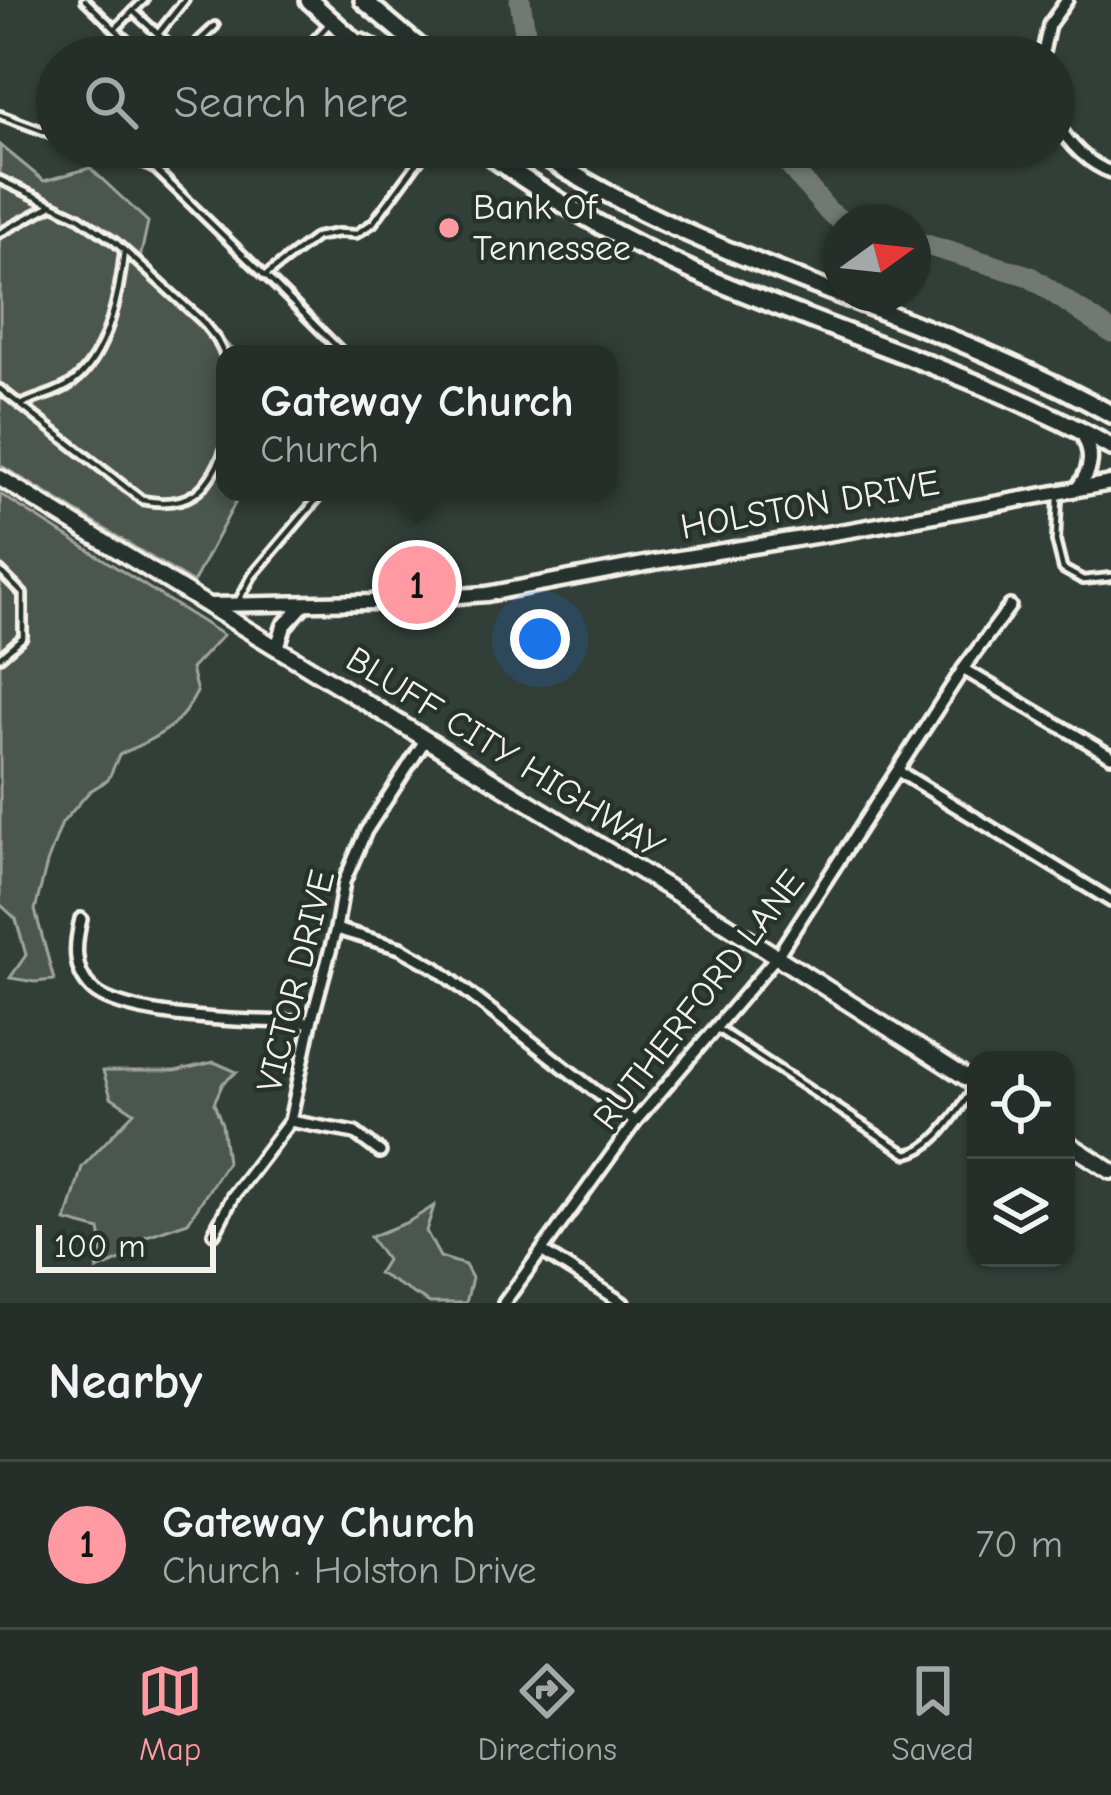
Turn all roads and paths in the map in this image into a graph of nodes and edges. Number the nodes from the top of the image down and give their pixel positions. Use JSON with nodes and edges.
{"nodes":[{"id":1,"x":85,"y":0,"type":"edge"},
{"id":2,"x":144,"y":0,"type":"edge"},
{"id":3,"x":185,"y":0,"type":"edge"},
{"id":4,"x":309,"y":0,"type":"edge"},
{"id":5,"x":363,"y":0,"type":"edge"},
{"id":6,"x":1067,"y":0,"type":"edge"},
{"id":7,"x":133,"y":11,"type":"junction"},
{"id":8,"x":332,"y":21,"type":"junction"},
{"id":9,"x":215,"y":26,"type":"dead end"},
{"id":10,"x":115,"y":29,"type":"junction"},
{"id":11,"x":346,"y":33,"type":"junction"},
{"id":12,"x":158,"y":34,"type":"joint"},
{"id":13,"x":122,"y":36,"type":"edge"},
{"id":14,"x":204,"y":36,"type":"edge"},
{"id":15,"x":318,"y":36,"type":"edge"},
{"id":16,"x":349,"y":36,"type":"edge"},
{"id":17,"x":352,"y":36,"type":"edge"},
{"id":18,"x":406,"y":36,"type":"edge"},
{"id":19,"x":1047,"y":36,"type":"edge"},
{"id":20,"x":0,"y":115,"type":"edge"},
{"id":21,"x":36,"y":128,"type":"edge"},
{"id":22,"x":1075,"y":147,"type":"edge"},
{"id":23,"x":152,"y":168,"type":"edge"},
{"id":24,"x":413,"y":168,"type":"edge"},
{"id":25,"x":510,"y":168,"type":"edge"},
{"id":26,"x":564,"y":168,"type":"edge"},
{"id":27,"x":156,"y":170,"type":"joint"},
{"id":28,"x":1111,"y":172,"type":"edge"},
{"id":29,"x":0,"y":180,"type":"edge"},
{"id":30,"x":52,"y":205,"type":"junction"},
{"id":31,"x":0,"y":233,"type":"edge"},
{"id":32,"x":124,"y":251,"type":"junction"},
{"id":33,"x":265,"y":275,"type":"junction"},
{"id":34,"x":220,"y":345,"type":"edge"},
{"id":35,"x":335,"y":345,"type":"edge"},
{"id":36,"x":0,"y":388,"type":"edge"},
{"id":37,"x":21,"y":405,"type":"junction"},
{"id":38,"x":1111,"y":414,"type":"edge"},
{"id":39,"x":1080,"y":430,"type":"junction"},
{"id":40,"x":1111,"y":447,"type":"edge"},
{"id":41,"x":216,"y":468,"type":"edge"},
{"id":42,"x":0,"y":478,"type":"edge"},
{"id":43,"x":1111,"y":483,"type":"edge"},
{"id":44,"x":1077,"y":489,"type":"junction"},
{"id":45,"x":1058,"y":492,"type":"junction"},
{"id":46,"x":314,"y":501,"type":"edge"},
{"id":47,"x":0,"y":572,"type":"edge"},
{"id":48,"x":1111,"y":577,"type":"edge"},
{"id":49,"x":304,"y":604,"type":"junction"},
{"id":50,"x":208,"y":605,"type":"junction"},
{"id":51,"x":236,"y":605,"type":"junction"},
{"id":52,"x":1010,"y":606,"type":"dead end"},
{"id":53,"x":278,"y":648,"type":"junction"},
{"id":54,"x":0,"y":658,"type":"edge"},
{"id":55,"x":963,"y":669,"type":"junction"},
{"id":56,"x":426,"y":739,"type":"junction"},
{"id":57,"x":1111,"y":756,"type":"edge"},
{"id":58,"x":898,"y":771,"type":"junction"},
{"id":59,"x":1111,"y":901,"type":"edge"},
{"id":60,"x":81,"y":919,"type":"dead end"},
{"id":61,"x":336,"y":928,"type":"junction"},
{"id":62,"x":777,"y":956,"type":"junction"},
{"id":63,"x":311,"y":1022,"type":"junction"},
{"id":64,"x":716,"y":1028,"type":"junction"},
{"id":65,"x":967,"y":1078,"type":"edge"},
{"id":66,"x":967,"y":1096,"type":"edge"},
{"id":67,"x":290,"y":1121,"type":"junction"},
{"id":68,"x":635,"y":1123,"type":"junction"},
{"id":69,"x":1075,"y":1148,"type":"edge"},
{"id":70,"x":380,"y":1152,"type":"dead end"},
{"id":71,"x":1111,"y":1171,"type":"edge"},
{"id":72,"x":214,"y":1233,"type":"dead end"},
{"id":73,"x":543,"y":1252,"type":"junction"},
{"id":74,"x":504,"y":1303,"type":"edge"},
{"id":75,"x":623,"y":1303,"type":"edge"}],
"edges":[{"from":1,"to":10,"type":"lane"},
{"from":2,"to":7,"type":"lane"},
{"from":3,"to":12,"type":"lane"},
{"from":4,"to":8,"type":"highway"},
{"from":5,"to":18,"type":"highway"},
{"from":6,"to":19,"type":"street"},
{"from":7,"to":10,"type":"lane"},
{"from":7,"to":12,"type":"lane"},
{"from":8,"to":11,"type":"highway"},
{"from":8,"to":15,"type":"lane"},
{"from":9,"to":14,"type":"lane"},
{"from":10,"to":13,"type":"lane"},
{"from":11,"to":16,"type":"highway"},
{"from":11,"to":17,"type":"street"},
{"from":20,"to":21,"type":"lane"},
{"from":22,"to":28,"type":"street"},
{"from":23,"to":27,"type":"lane"},
{"from":24,"to":33,"type":"lane"},
{"from":25,"to":39,"type":"highway"},
{"from":26,"to":38,"type":"highway"},
{"from":27,"to":33,"type":"lane"},
{"from":29,"to":30,"type":"lane"},
{"from":30,"to":31,"type":"lane"},
{"from":30,"to":32,"type":"lane"},
{"from":32,"to":34,"type":"lane"},
{"from":32,"to":37,"type":"lane"},
{"from":33,"to":35,"type":"lane"},
{"from":36,"to":37,"type":"lane"},
{"from":37,"to":41,"type":"lane"},
{"from":39,"to":40,"type":"highway"},
{"from":39,"to":44,"type":"street"},
{"from":42,"to":50,"type":"main road","name":"BLUFF CITY HIGHWAY"},
{"from":43,"to":44,"type":"street","name":"HOLSTON DRIVE"},
{"from":44,"to":45,"type":"street","name":"HOLSTON DRIVE"},
{"from":45,"to":48,"type":"lane"},
{"from":45,"to":49,"type":"street","name":"HOLSTON DRIVE"},
{"from":46,"to":51,"type":"lane"},
{"from":47,"to":54,"type":"lane"},
{"from":49,"to":51,"type":"street","name":"HOLSTON DRIVE"},
{"from":49,"to":53,"type":"street"},
{"from":50,"to":51,"type":"street","name":"HOLSTON DRIVE"},
{"from":50,"to":53,"type":"main road","name":"BLUFF CITY HIGHWAY"},
{"from":52,"to":55,"type":"street","name":"RUTHERFORD LANE"},
{"from":53,"to":56,"type":"main road","name":"BLUFF CITY HIGHWAY"},
{"from":55,"to":57,"type":"street"},
{"from":55,"to":58,"type":"street","name":"RUTHERFORD LANE"},
{"from":56,"to":61,"type":"street","name":"VICTOR DRIVE"},
{"from":56,"to":62,"type":"main road","name":"BLUFF CITY HIGHWAY"},
{"from":58,"to":59,"type":"street"},
{"from":58,"to":62,"type":"street","name":"RUTHERFORD LANE"},
{"from":60,"to":63,"type":"street"},
{"from":61,"to":63,"type":"street","name":"VICTOR DRIVE"},
{"from":61,"to":68,"type":"street"},
{"from":62,"to":64,"type":"street","name":"RUTHERFORD LANE"},
{"from":62,"to":65,"type":"main road","name":"BLUFF CITY HIGHWAY"},
{"from":63,"to":67,"type":"street","name":"VICTOR DRIVE"},
{"from":64,"to":66,"type":"lane"},
{"from":64,"to":68,"type":"street","name":"RUTHERFORD LANE"},
{"from":67,"to":70,"type":"street"},
{"from":67,"to":72,"type":"street","name":"VICTOR DRIVE"},
{"from":68,"to":73,"type":"street","name":"RUTHERFORD LANE"},
{"from":69,"to":71,"type":"main road"},
{"from":73,"to":74,"type":"street","name":"RUTHERFORD LANE"},
{"from":73,"to":75,"type":"street"}]}
